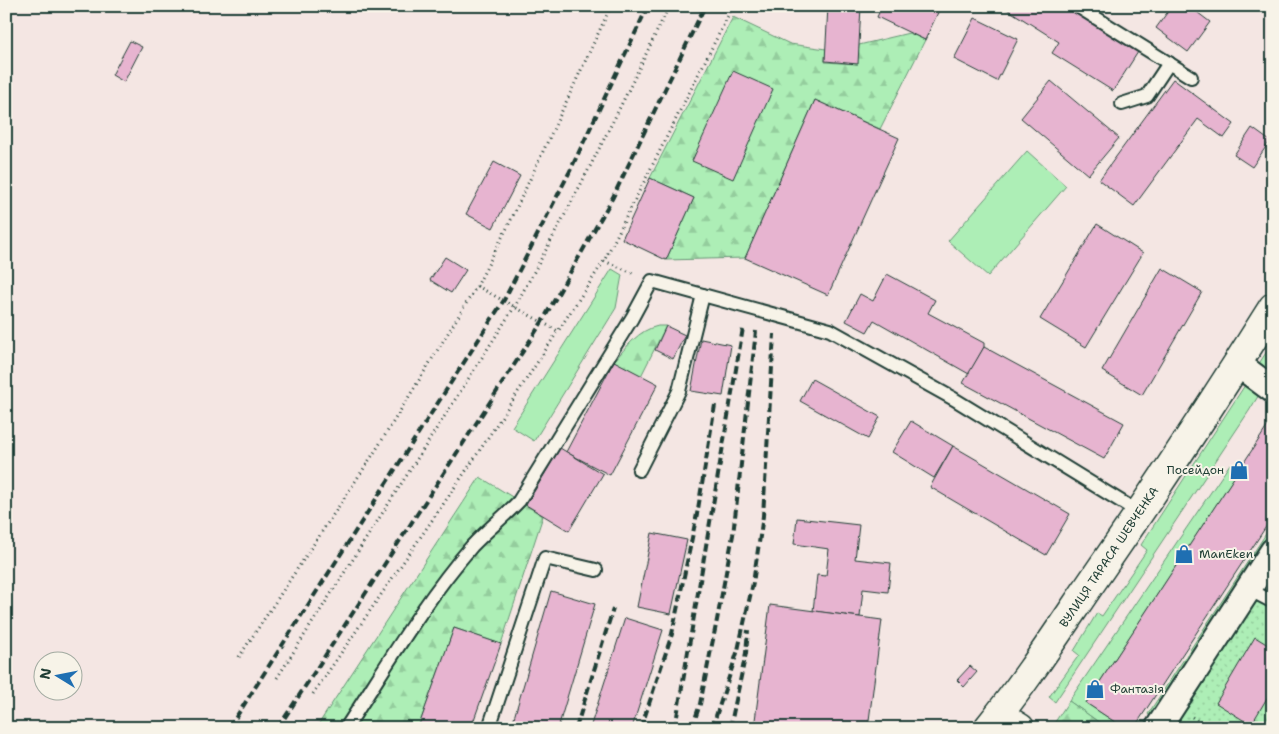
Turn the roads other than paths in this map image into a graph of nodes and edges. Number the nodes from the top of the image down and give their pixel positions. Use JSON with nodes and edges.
{"nodes":[{"id":1,"x":1077,"y":6,"type":"edge"},
{"id":2,"x":1169,"y":63,"type":"junction"},
{"id":3,"x":1191,"y":78,"type":"dead end"},
{"id":4,"x":1122,"y":104,"type":"dead end"},
{"id":5,"x":703,"y":295,"type":"junction"},
{"id":6,"x":1273,"y":306,"type":"edge"},
{"id":7,"x":1238,"y":364,"type":"junction"},
{"id":8,"x":1273,"y":390,"type":"edge"},
{"id":9,"x":639,"y":470,"type":"dead end"},
{"id":10,"x":1140,"y":513,"type":"junction"},
{"id":11,"x":1273,"y":551,"type":"edge"},
{"id":12,"x":596,"y":570,"type":"dead end"},
{"id":13,"x":1248,"y":589,"type":"junction"},
{"id":14,"x":1273,"y":602,"type":"edge"},
{"id":15,"x":1002,"y":724,"type":"edge"},
{"id":16,"x":346,"y":728,"type":"edge"},
{"id":17,"x":489,"y":728,"type":"edge"},
{"id":18,"x":1158,"y":728,"type":"edge"}],
"edges":[{"from":1,"to":2,"type":"lane"},
{"from":2,"to":3,"type":"lane"},
{"from":2,"to":4,"type":"lane"},
{"from":5,"to":9,"type":"lane"},
{"from":5,"to":10,"type":"lane"},
{"from":5,"to":16,"type":"lane"},
{"from":6,"to":7,"type":"main road","name":"ВУЛИЦЯ ТАРАСА ШЕВЧЕНКА"},
{"from":7,"to":8,"type":"street"},
{"from":7,"to":10,"type":"main road","name":"ВУЛИЦЯ ТАРАСА ШЕВЧЕНКА"},
{"from":10,"to":15,"type":"main road","name":"ВУЛИЦЯ ТАРАСА ШЕВЧЕНКА"},
{"from":11,"to":13,"type":"street"},
{"from":12,"to":17,"type":"lane"},
{"from":13,"to":14,"type":"lane"},
{"from":13,"to":18,"type":"street"}]}
